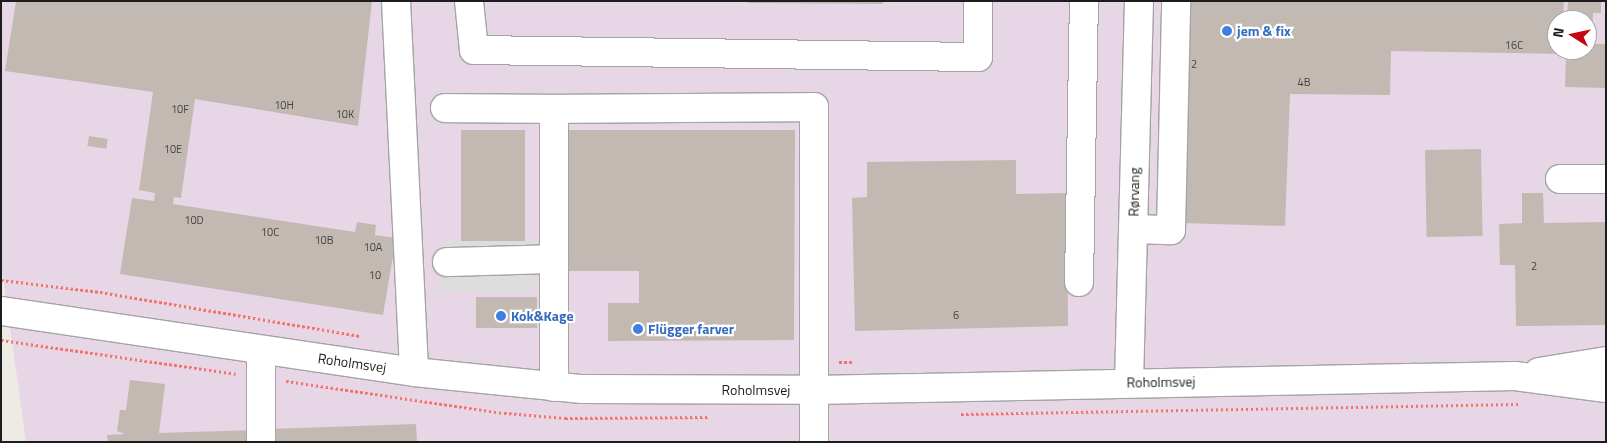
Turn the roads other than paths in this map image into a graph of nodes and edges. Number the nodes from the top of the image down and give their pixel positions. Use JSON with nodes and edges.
{"nodes":[{"id":1,"x":396,"y":1,"type":"edge"},
{"id":2,"x":469,"y":1,"type":"edge"},
{"id":3,"x":978,"y":1,"type":"edge"},
{"id":4,"x":1084,"y":1,"type":"edge"},
{"id":5,"x":1139,"y":1,"type":"edge"},
{"id":6,"x":1176,"y":1,"type":"edge"},
{"id":7,"x":445,"y":108,"type":"dead end"},
{"id":8,"x":554,"y":108,"type":"junction"},
{"id":9,"x":1560,"y":179,"type":"dead end"},
{"id":10,"x":1606,"y":179,"type":"edge"},
{"id":11,"x":1133,"y":229,"type":"junction"},
{"id":12,"x":554,"y":259,"type":"junction"},
{"id":13,"x":447,"y":262,"type":"dead end"},
{"id":14,"x":1079,"y":282,"type":"dead end"},
{"id":15,"x":1,"y":311,"type":"edge"},
{"id":16,"x":261,"y":350,"type":"junction"},
{"id":17,"x":1606,"y":361,"type":"edge"},
{"id":18,"x":414,"y":372,"type":"junction"},
{"id":19,"x":1515,"y":376,"type":"junction"},
{"id":20,"x":1129,"y":383,"type":"junction"},
{"id":21,"x":554,"y":387,"type":"junction"},
{"id":22,"x":1606,"y":388,"type":"edge"},
{"id":23,"x":816,"y":390,"type":"junction"},
{"id":24,"x":261,"y":442,"type":"edge"},
{"id":25,"x":814,"y":442,"type":"edge"}],
"edges":[{"from":1,"to":18,"type":"street"},
{"from":2,"to":3,"type":"street"},
{"from":4,"to":14,"type":"street"},
{"from":5,"to":11,"type":"street","name":"Rørvang"},
{"from":6,"to":11,"type":"street"},
{"from":7,"to":8,"type":"street"},
{"from":8,"to":12,"type":"street"},
{"from":8,"to":23,"type":"street"},
{"from":9,"to":10,"type":"street"},
{"from":11,"to":20,"type":"street","name":"Rørvang"},
{"from":12,"to":13,"type":"street"},
{"from":12,"to":21,"type":"street"},
{"from":15,"to":16,"type":"street","name":"Roholmsvej"},
{"from":16,"to":18,"type":"street","name":"Roholmsvej"},
{"from":16,"to":24,"type":"street"},
{"from":17,"to":19,"type":"street","name":"Roholmsvej"},
{"from":18,"to":21,"type":"street","name":"Roholmsvej"},
{"from":19,"to":20,"type":"street","name":"Roholmsvej"},
{"from":19,"to":22,"type":"street","name":"Roholmsvej"},
{"from":20,"to":23,"type":"street","name":"Roholmsvej"},
{"from":21,"to":23,"type":"street","name":"Roholmsvej"},
{"from":23,"to":25,"type":"street"}]}
